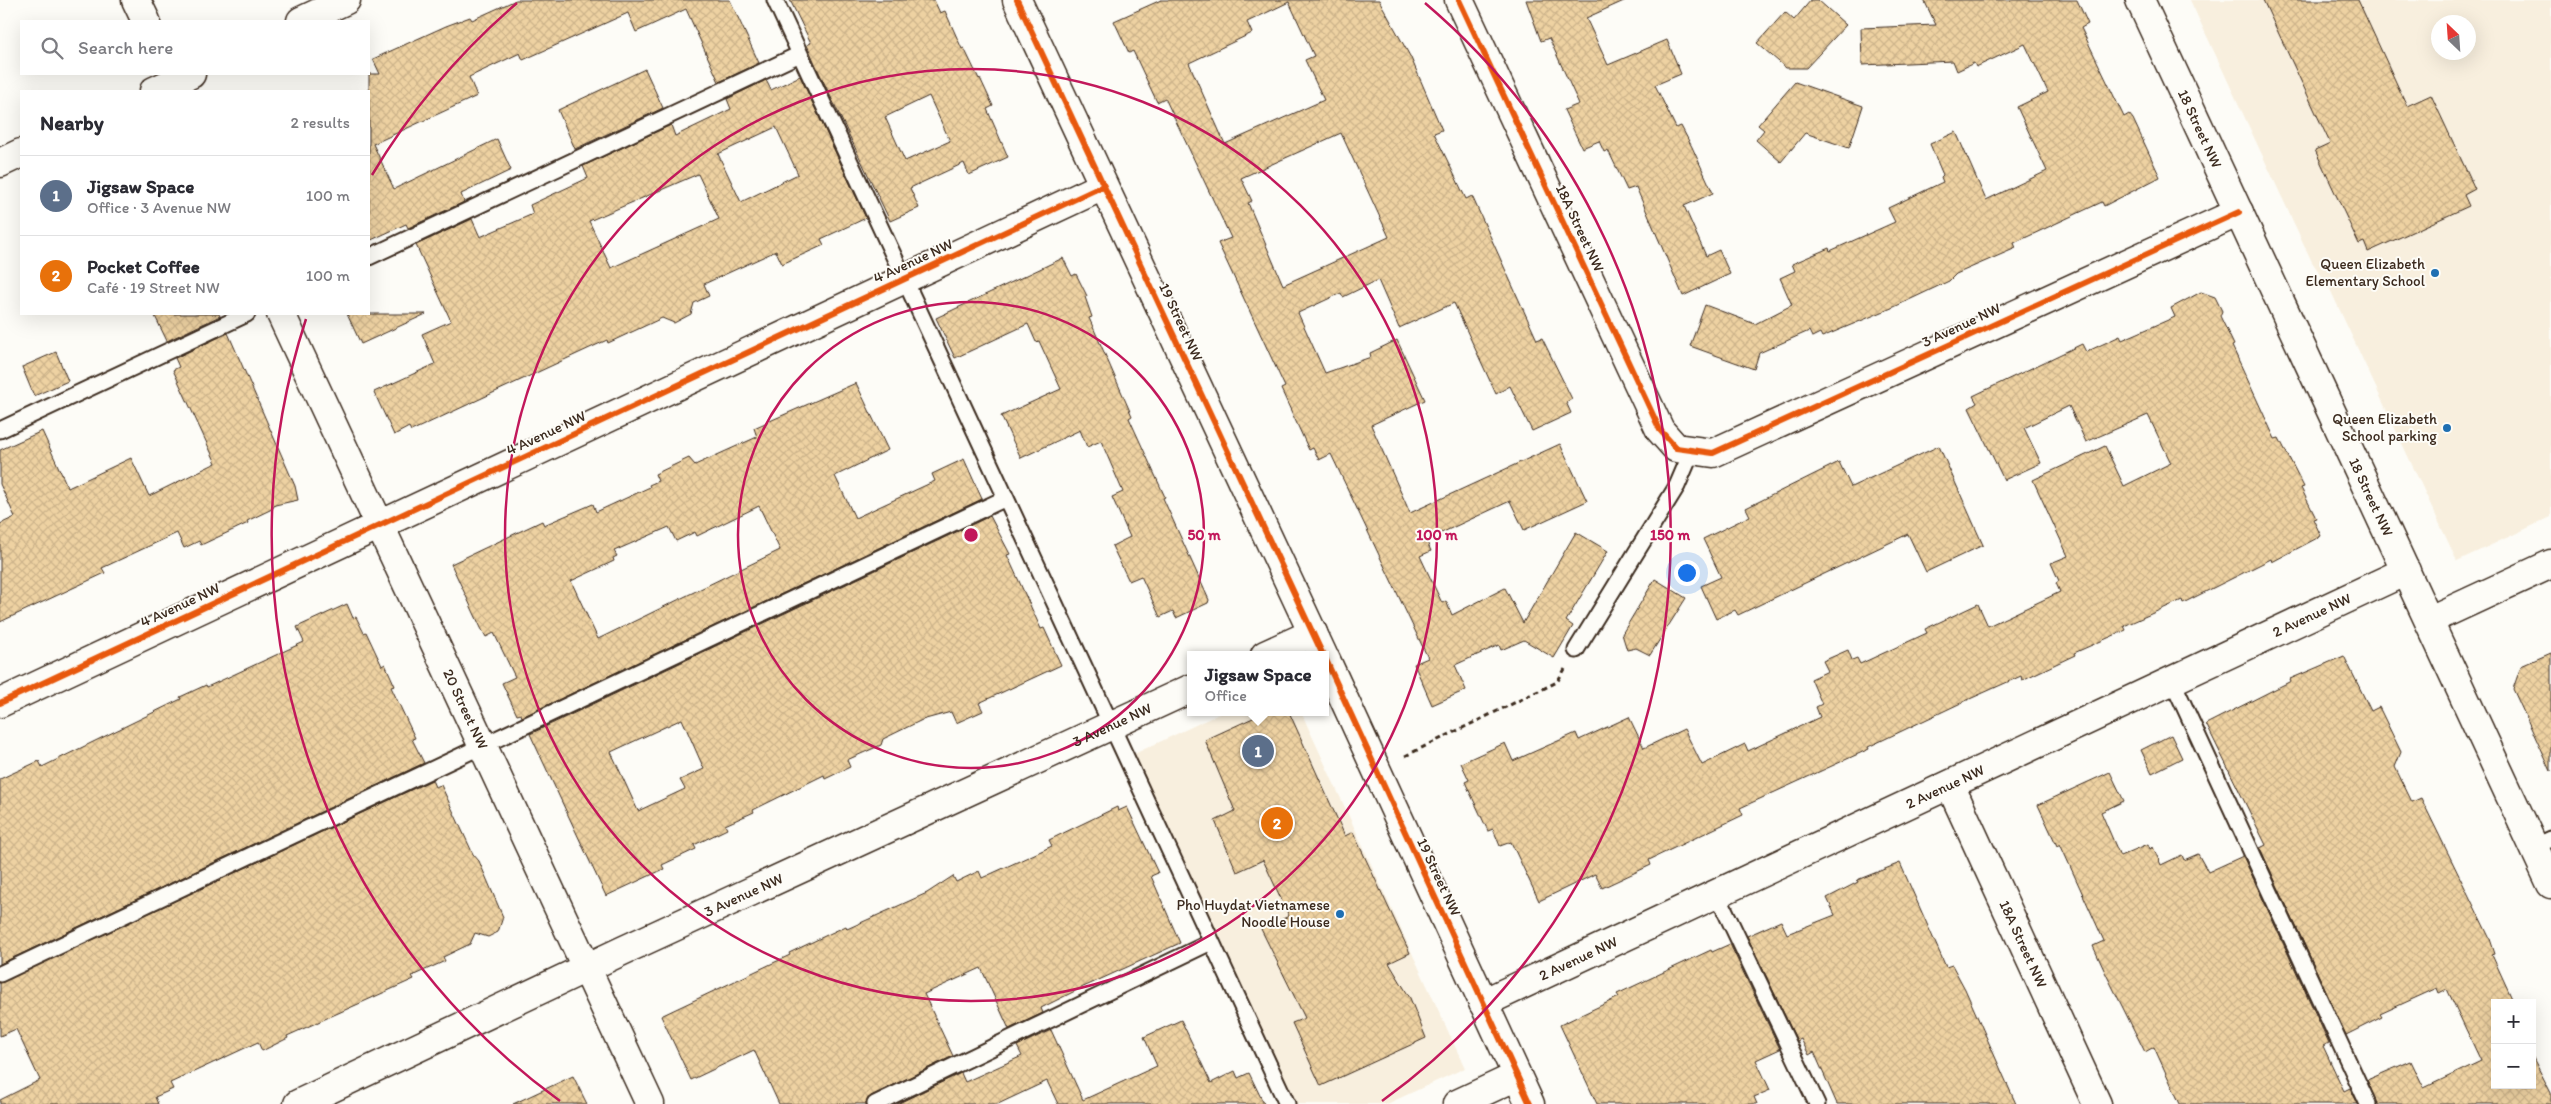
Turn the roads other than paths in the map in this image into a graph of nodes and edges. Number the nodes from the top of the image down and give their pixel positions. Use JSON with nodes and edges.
{"nodes":[{"id":1,"x":136,"y":0,"type":"edge"},
{"id":2,"x":346,"y":0,"type":"edge"},
{"id":3,"x":775,"y":0,"type":"edge"},
{"id":4,"x":1017,"y":0,"type":"edge"},
{"id":5,"x":1460,"y":0,"type":"edge"},
{"id":6,"x":2140,"y":0,"type":"edge"},
{"id":7,"x":146,"y":20,"type":"edge"},
{"id":8,"x":303,"y":20,"type":"edge"},
{"id":9,"x":800,"y":54,"type":"junction"},
{"id":10,"x":20,"y":153,"type":"edge"},
{"id":11,"x":0,"y":163,"type":"edge"},
{"id":12,"x":1103,"y":186,"type":"junction"},
{"id":13,"x":2239,"y":212,"type":"junction"},
{"id":14,"x":370,"y":257,"type":"edge"},
{"id":15,"x":904,"y":279,"type":"junction"},
{"id":16,"x":245,"y":315,"type":"edge"},
{"id":17,"x":281,"y":315,"type":"edge"},
{"id":18,"x":0,"y":430,"type":"edge"},
{"id":19,"x":1692,"y":452,"type":"junction"},
{"id":20,"x":1006,"y":498,"type":"junction"},
{"id":21,"x":379,"y":525,"type":"junction"},
{"id":22,"x":2551,"y":564,"type":"edge"},
{"id":23,"x":2406,"y":571,"type":"junction"},
{"id":24,"x":2430,"y":620,"type":"junction"},
{"id":25,"x":1318,"y":644,"type":"edge"},
{"id":26,"x":1576,"y":650,"type":"road end"},
{"id":27,"x":1284,"y":651,"type":"edge"},
{"id":28,"x":1329,"y":667,"type":"edge"},
{"id":29,"x":2172,"y":680,"type":"junction"},
{"id":30,"x":1187,"y":690,"type":"edge"},
{"id":31,"x":0,"y":703,"type":"edge"},
{"id":32,"x":1111,"y":725,"type":"junction"},
{"id":33,"x":483,"y":746,"type":"junction"},
{"id":34,"x":1950,"y":785,"type":"junction"},
{"id":35,"x":2543,"y":843,"type":"edge"},
{"id":36,"x":2551,"y":884,"type":"edge"},
{"id":37,"x":1717,"y":894,"type":"junction"},
{"id":38,"x":1212,"y":942,"type":"junction"},
{"id":39,"x":588,"y":967,"type":"junction"},
{"id":40,"x":0,"y":974,"type":"edge"},
{"id":41,"x":1483,"y":1003,"type":"junction"},
{"id":42,"x":1517,"y":1076,"type":"junction"},
{"id":43,"x":298,"y":1104,"type":"edge"},
{"id":44,"x":650,"y":1104,"type":"edge"},
{"id":45,"x":875,"y":1104,"type":"edge"},
{"id":46,"x":1287,"y":1104,"type":"edge"},
{"id":47,"x":1457,"y":1104,"type":"edge"},
{"id":48,"x":1530,"y":1104,"type":"edge"},
{"id":49,"x":1817,"y":1104,"type":"edge"},
{"id":50,"x":2097,"y":1104,"type":"edge"},
{"id":51,"x":2368,"y":1104,"type":"edge"}],
"edges":[{"from":1,"to":7,"type":"street"},
{"from":2,"to":8,"type":"street"},
{"from":3,"to":9,"type":"lane"},
{"from":4,"to":12,"type":"street","name":"19 Street NW"},
{"from":5,"to":19,"type":"street","name":"18A Street NW"},
{"from":6,"to":13,"type":"street","name":"18 Street NW"},
{"from":9,"to":14,"type":"lane"},
{"from":9,"to":15,"type":"lane"},
{"from":10,"to":11,"type":"street"},
{"from":12,"to":15,"type":"street","name":"4 Avenue NW"},
{"from":12,"to":25,"type":"street","name":"19 Street NW"},
{"from":13,"to":19,"type":"street","name":"3 Avenue NW"},
{"from":13,"to":23,"type":"street","name":"18 Street NW"},
{"from":15,"to":20,"type":"lane"},
{"from":15,"to":21,"type":"street","name":"4 Avenue NW"},
{"from":16,"to":18,"type":"lane"},
{"from":17,"to":21,"type":"street","name":"20 Street NW"},
{"from":19,"to":26,"type":"lane"},
{"from":20,"to":32,"type":"lane"},
{"from":20,"to":33,"type":"lane"},
{"from":21,"to":31,"type":"street","name":"4 Avenue NW"},
{"from":21,"to":33,"type":"street","name":"20 Street NW"},
{"from":22,"to":24,"type":"street"},
{"from":23,"to":24,"type":"street","name":"18 Street NW"},
{"from":23,"to":29,"type":"street","name":"2 Avenue NW"},
{"from":24,"to":35,"type":"street","name":"18 Street NW"},
{"from":25,"to":27,"type":"street"},
{"from":28,"to":41,"type":"street","name":"19 Street NW"},
{"from":29,"to":34,"type":"street","name":"2 Avenue NW"},
{"from":29,"to":51,"type":"lane"},
{"from":30,"to":32,"type":"street","name":"3 Avenue NW"},
{"from":32,"to":38,"type":"lane"},
{"from":32,"to":39,"type":"street","name":"3 Avenue NW"},
{"from":33,"to":39,"type":"street","name":"20 Street NW"},
{"from":33,"to":40,"type":"lane"},
{"from":34,"to":37,"type":"street","name":"2 Avenue NW"},
{"from":34,"to":50,"type":"street","name":"18A Street NW"},
{"from":35,"to":36,"type":"street","name":"18 Street NW"},
{"from":37,"to":41,"type":"street","name":"2 Avenue NW"},
{"from":37,"to":49,"type":"lane"},
{"from":38,"to":45,"type":"lane"},
{"from":38,"to":46,"type":"lane"},
{"from":39,"to":43,"type":"street","name":"3 Avenue NW"},
{"from":39,"to":44,"type":"street","name":"20 Street NW"},
{"from":41,"to":42,"type":"street","name":"19 Street NW"},
{"from":42,"to":47,"type":"street"},
{"from":42,"to":48,"type":"street","name":"19 Street NW"}]}
